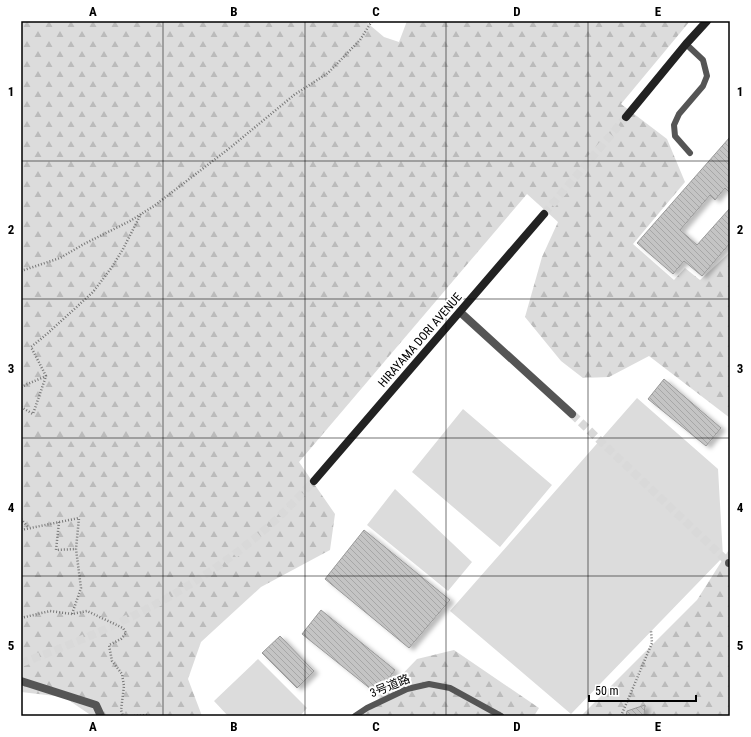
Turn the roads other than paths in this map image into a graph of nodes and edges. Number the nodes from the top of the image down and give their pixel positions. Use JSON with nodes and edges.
{"nodes":[{"id":1,"x":707,"y":21,"type":"edge"},
{"id":2,"x":686,"y":44,"type":"junction"},
{"id":3,"x":626,"y":117,"type":"tunnel mouth"},
{"id":4,"x":690,"y":153,"type":"dead end"},
{"id":5,"x":544,"y":214,"type":"tunnel mouth"},
{"id":6,"x":460,"y":312,"type":"junction"},
{"id":7,"x":572,"y":414,"type":"tunnel mouth"},
{"id":8,"x":314,"y":481,"type":"tunnel mouth"},
{"id":9,"x":21,"y":681,"type":"edge"},
{"id":10,"x":101,"y":716,"type":"edge"},
{"id":11,"x":355,"y":716,"type":"edge"},
{"id":12,"x":502,"y":716,"type":"edge"}],
"edges":[{"from":1,"to":2,"type":"main road"},
{"from":2,"to":3,"type":"main road"},
{"from":2,"to":4,"type":"lane"},
{"from":5,"to":6,"type":"main road","name":"HIRAYAMA DORI AVENUE"},
{"from":6,"to":7,"type":"street"},
{"from":6,"to":8,"type":"main road","name":"HIRAYAMA DORI AVENUE"},
{"from":9,"to":10,"type":"street"},
{"from":11,"to":12,"type":"lane","name":"3号道路"}]}
